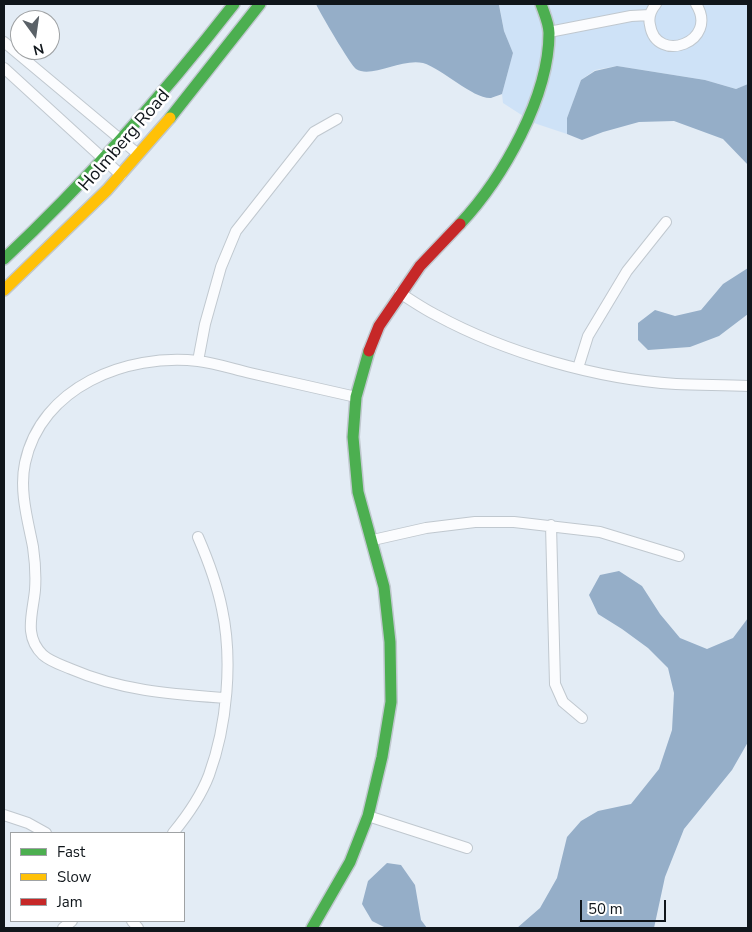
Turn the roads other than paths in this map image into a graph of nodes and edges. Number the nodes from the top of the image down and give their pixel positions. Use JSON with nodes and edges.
{"nodes":[{"id":1,"x":234,"y":4,"type":"edge"},
{"id":2,"x":260,"y":4,"type":"edge"},
{"id":3,"x":542,"y":4,"type":"edge"},
{"id":4,"x":656,"y":4,"type":"edge"},
{"id":5,"x":696,"y":4,"type":"edge"},
{"id":6,"x":650,"y":14,"type":"junction"},
{"id":7,"x":549,"y":32,"type":"junction"},
{"id":8,"x":4,"y":42,"type":"edge"},
{"id":9,"x":4,"y":68,"type":"edge"},
{"id":10,"x":337,"y":119,"type":"dead end"},
{"id":11,"x":122,"y":141,"type":"junction"},
{"id":12,"x":138,"y":154,"type":"junction"},
{"id":13,"x":104,"y":160,"type":"junction"},
{"id":14,"x":121,"y":175,"type":"junction"},
{"id":15,"x":666,"y":222,"type":"dead end"},
{"id":16,"x":4,"y":259,"type":"edge"},
{"id":17,"x":4,"y":290,"type":"edge"},
{"id":18,"x":400,"y":293,"type":"junction"},
{"id":19,"x":198,"y":361,"type":"junction"},
{"id":20,"x":578,"y":368,"type":"junction"},
{"id":21,"x":748,"y":386,"type":"edge"},
{"id":22,"x":356,"y":397,"type":"junction"},
{"id":23,"x":551,"y":525,"type":"junction"},
{"id":24,"x":198,"y":537,"type":"dead end"},
{"id":25,"x":372,"y":540,"type":"junction"},
{"id":26,"x":679,"y":556,"type":"dead end"},
{"id":27,"x":226,"y":698,"type":"junction"},
{"id":28,"x":582,"y":718,"type":"dead end"},
{"id":29,"x":4,"y":815,"type":"edge"},
{"id":30,"x":368,"y":816,"type":"junction"},
{"id":31,"x":44,"y":832,"type":"edge"},
{"id":32,"x":174,"y":832,"type":"edge"},
{"id":33,"x":467,"y":848,"type":"dead end"},
{"id":34,"x":312,"y":928,"type":"edge"}],
"edges":[{"from":1,"to":11,"type":"street","name":"Holmberg Road"},
{"from":2,"to":12,"type":"street","name":"Holmberg Road"},
{"from":3,"to":7,"type":"street"},
{"from":4,"to":6,"type":"street"},
{"from":5,"to":6,"type":"street"},
{"from":6,"to":7,"type":"street"},
{"from":7,"to":18,"type":"street"},
{"from":8,"to":11,"type":"street"},
{"from":9,"to":13,"type":"street"},
{"from":10,"to":19,"type":"street"},
{"from":11,"to":12,"type":"street"},
{"from":11,"to":13,"type":"street","name":"Holmberg Road"},
{"from":12,"to":14,"type":"street","name":"Holmberg Road"},
{"from":13,"to":14,"type":"street"},
{"from":13,"to":16,"type":"street","name":"Holmberg Road"},
{"from":14,"to":17,"type":"street","name":"Holmberg Road"},
{"from":15,"to":20,"type":"street"},
{"from":18,"to":20,"type":"street"},
{"from":18,"to":22,"type":"street"},
{"from":19,"to":22,"type":"street"},
{"from":19,"to":27,"type":"street"},
{"from":20,"to":21,"type":"street"},
{"from":22,"to":25,"type":"street"},
{"from":23,"to":25,"type":"street"},
{"from":23,"to":26,"type":"street"},
{"from":23,"to":28,"type":"street"},
{"from":24,"to":27,"type":"street"},
{"from":25,"to":30,"type":"street"},
{"from":27,"to":32,"type":"street"},
{"from":29,"to":31,"type":"street"},
{"from":30,"to":33,"type":"street"},
{"from":30,"to":34,"type":"street"}]}
